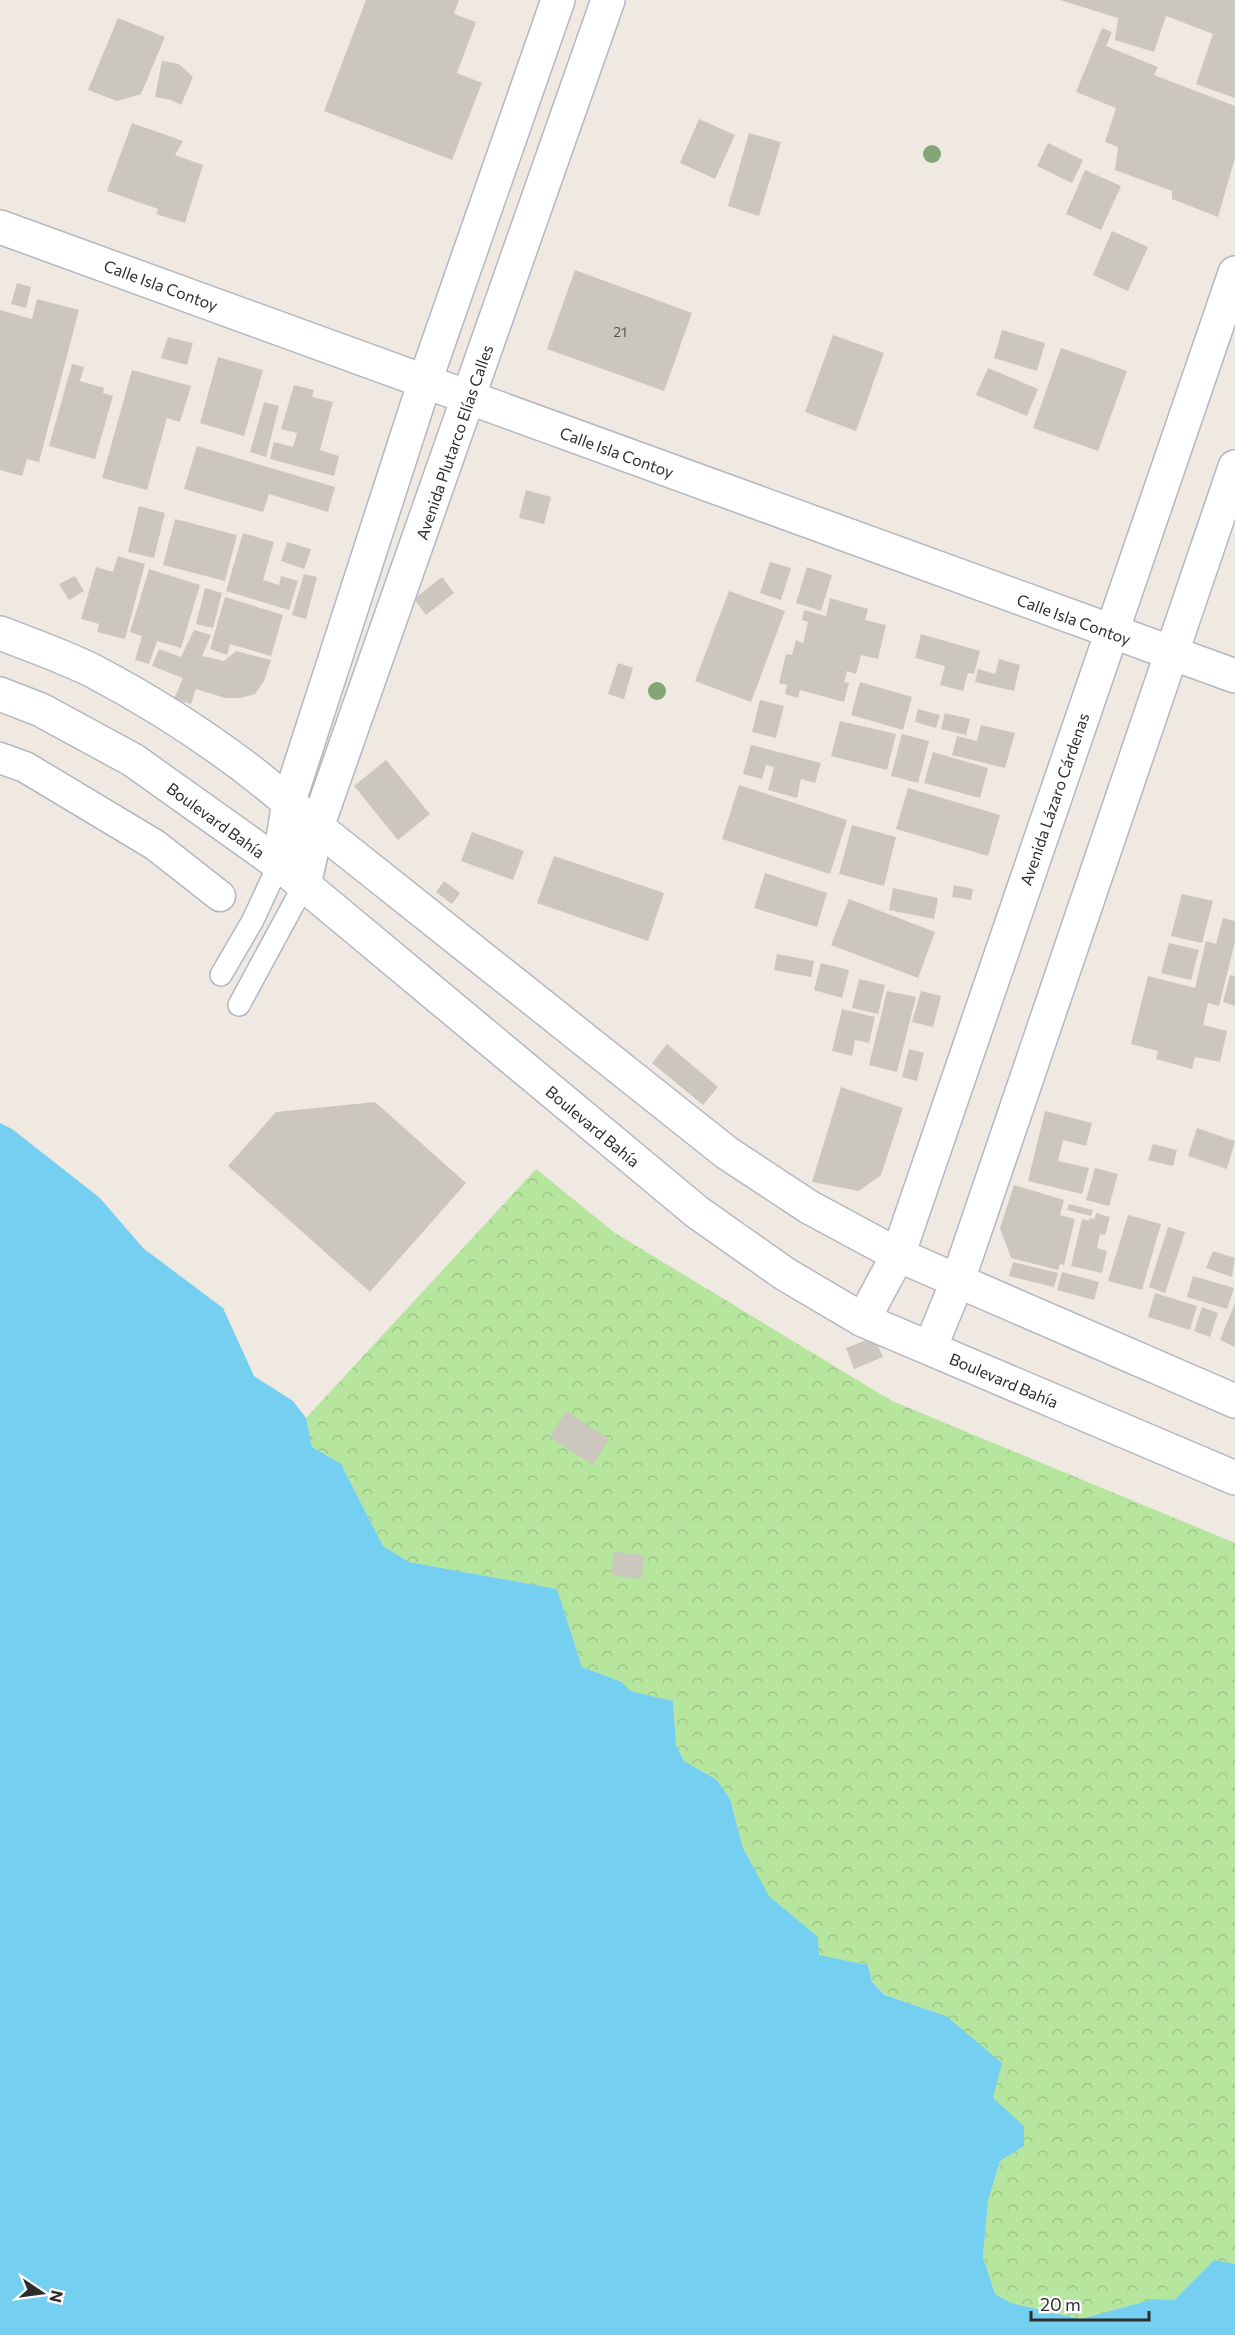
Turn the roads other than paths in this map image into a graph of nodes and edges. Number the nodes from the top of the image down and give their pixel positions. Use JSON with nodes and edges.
{"nodes":[{"id":1,"x":558,"y":0,"type":"edge"},
{"id":2,"x":608,"y":0,"type":"edge"},
{"id":3,"x":0,"y":227,"type":"edge"},
{"id":4,"x":1235,"y":273,"type":"edge"},
{"id":5,"x":425,"y":381,"type":"junction"},
{"id":6,"x":470,"y":398,"type":"junction"},
{"id":7,"x":1235,"y":467,"type":"edge"},
{"id":8,"x":0,"y":633,"type":"edge"},
{"id":9,"x":1112,"y":633,"type":"junction"},
{"id":10,"x":1172,"y":654,"type":"junction"},
{"id":11,"x":1235,"y":676,"type":"edge"},
{"id":12,"x":0,"y":694,"type":"edge"},
{"id":13,"x":0,"y":758,"type":"edge"},
{"id":14,"x":289,"y":801,"type":"junction"},
{"id":15,"x":317,"y":827,"type":"junction"},
{"id":16,"x":279,"y":864,"type":"junction"},
{"id":17,"x":304,"y":885,"type":"junction"},
{"id":18,"x":219,"y":896,"type":"dead end"},
{"id":19,"x":221,"y":975,"type":"dead end"},
{"id":20,"x":239,"y":1005,"type":"dead end"},
{"id":21,"x":898,"y":1255,"type":"junction"},
{"id":22,"x":958,"y":1280,"type":"junction"},
{"id":23,"x":863,"y":1320,"type":"junction"},
{"id":24,"x":930,"y":1348,"type":"junction"},
{"id":25,"x":1235,"y":1401,"type":"edge"},
{"id":26,"x":1235,"y":1478,"type":"edge"}],
"edges":[{"from":1,"to":5,"type":"main road"},
{"from":2,"to":6,"type":"main road","name":"Avenida Plutarco Elías Calles"},
{"from":3,"to":5,"type":"main road","name":"Calle Isla Contoy"},
{"from":4,"to":9,"type":"main road","name":"Avenida Lázaro Cárdenas"},
{"from":5,"to":6,"type":"main road","name":"Calle Isla Contoy"},
{"from":5,"to":14,"type":"main road"},
{"from":6,"to":9,"type":"main road","name":"Calle Isla Contoy"},
{"from":6,"to":15,"type":"main road","name":"Avenida Plutarco Elías Calles"},
{"from":7,"to":10,"type":"main road"},
{"from":8,"to":14,"type":"main road"},
{"from":9,"to":10,"type":"main road","name":"Calle Isla Contoy"},
{"from":9,"to":21,"type":"main road","name":"Avenida Lázaro Cárdenas"},
{"from":10,"to":11,"type":"main road","name":"Calle Isla Contoy"},
{"from":10,"to":22,"type":"main road"},
{"from":12,"to":16,"type":"main road","name":"Boulevard Bahía"},
{"from":13,"to":18,"type":"street"},
{"from":14,"to":15,"type":"main road"},
{"from":14,"to":16,"type":"main road"},
{"from":15,"to":17,"type":"main road","name":"Avenida Plutarco Elías Calles"},
{"from":15,"to":21,"type":"main road"},
{"from":16,"to":17,"type":"main road","name":"Boulevard Bahía"},
{"from":16,"to":19,"type":"lane"},
{"from":17,"to":20,"type":"lane"},
{"from":17,"to":23,"type":"main road","name":"Boulevard Bahía"},
{"from":21,"to":22,"type":"main road"},
{"from":21,"to":23,"type":"main road","name":"Avenida Lázaro Cárdenas"},
{"from":22,"to":24,"type":"main road"},
{"from":22,"to":25,"type":"main road"},
{"from":23,"to":24,"type":"main road","name":"Boulevard Bahía"},
{"from":24,"to":26,"type":"main road","name":"Boulevard Bahía"}]}
